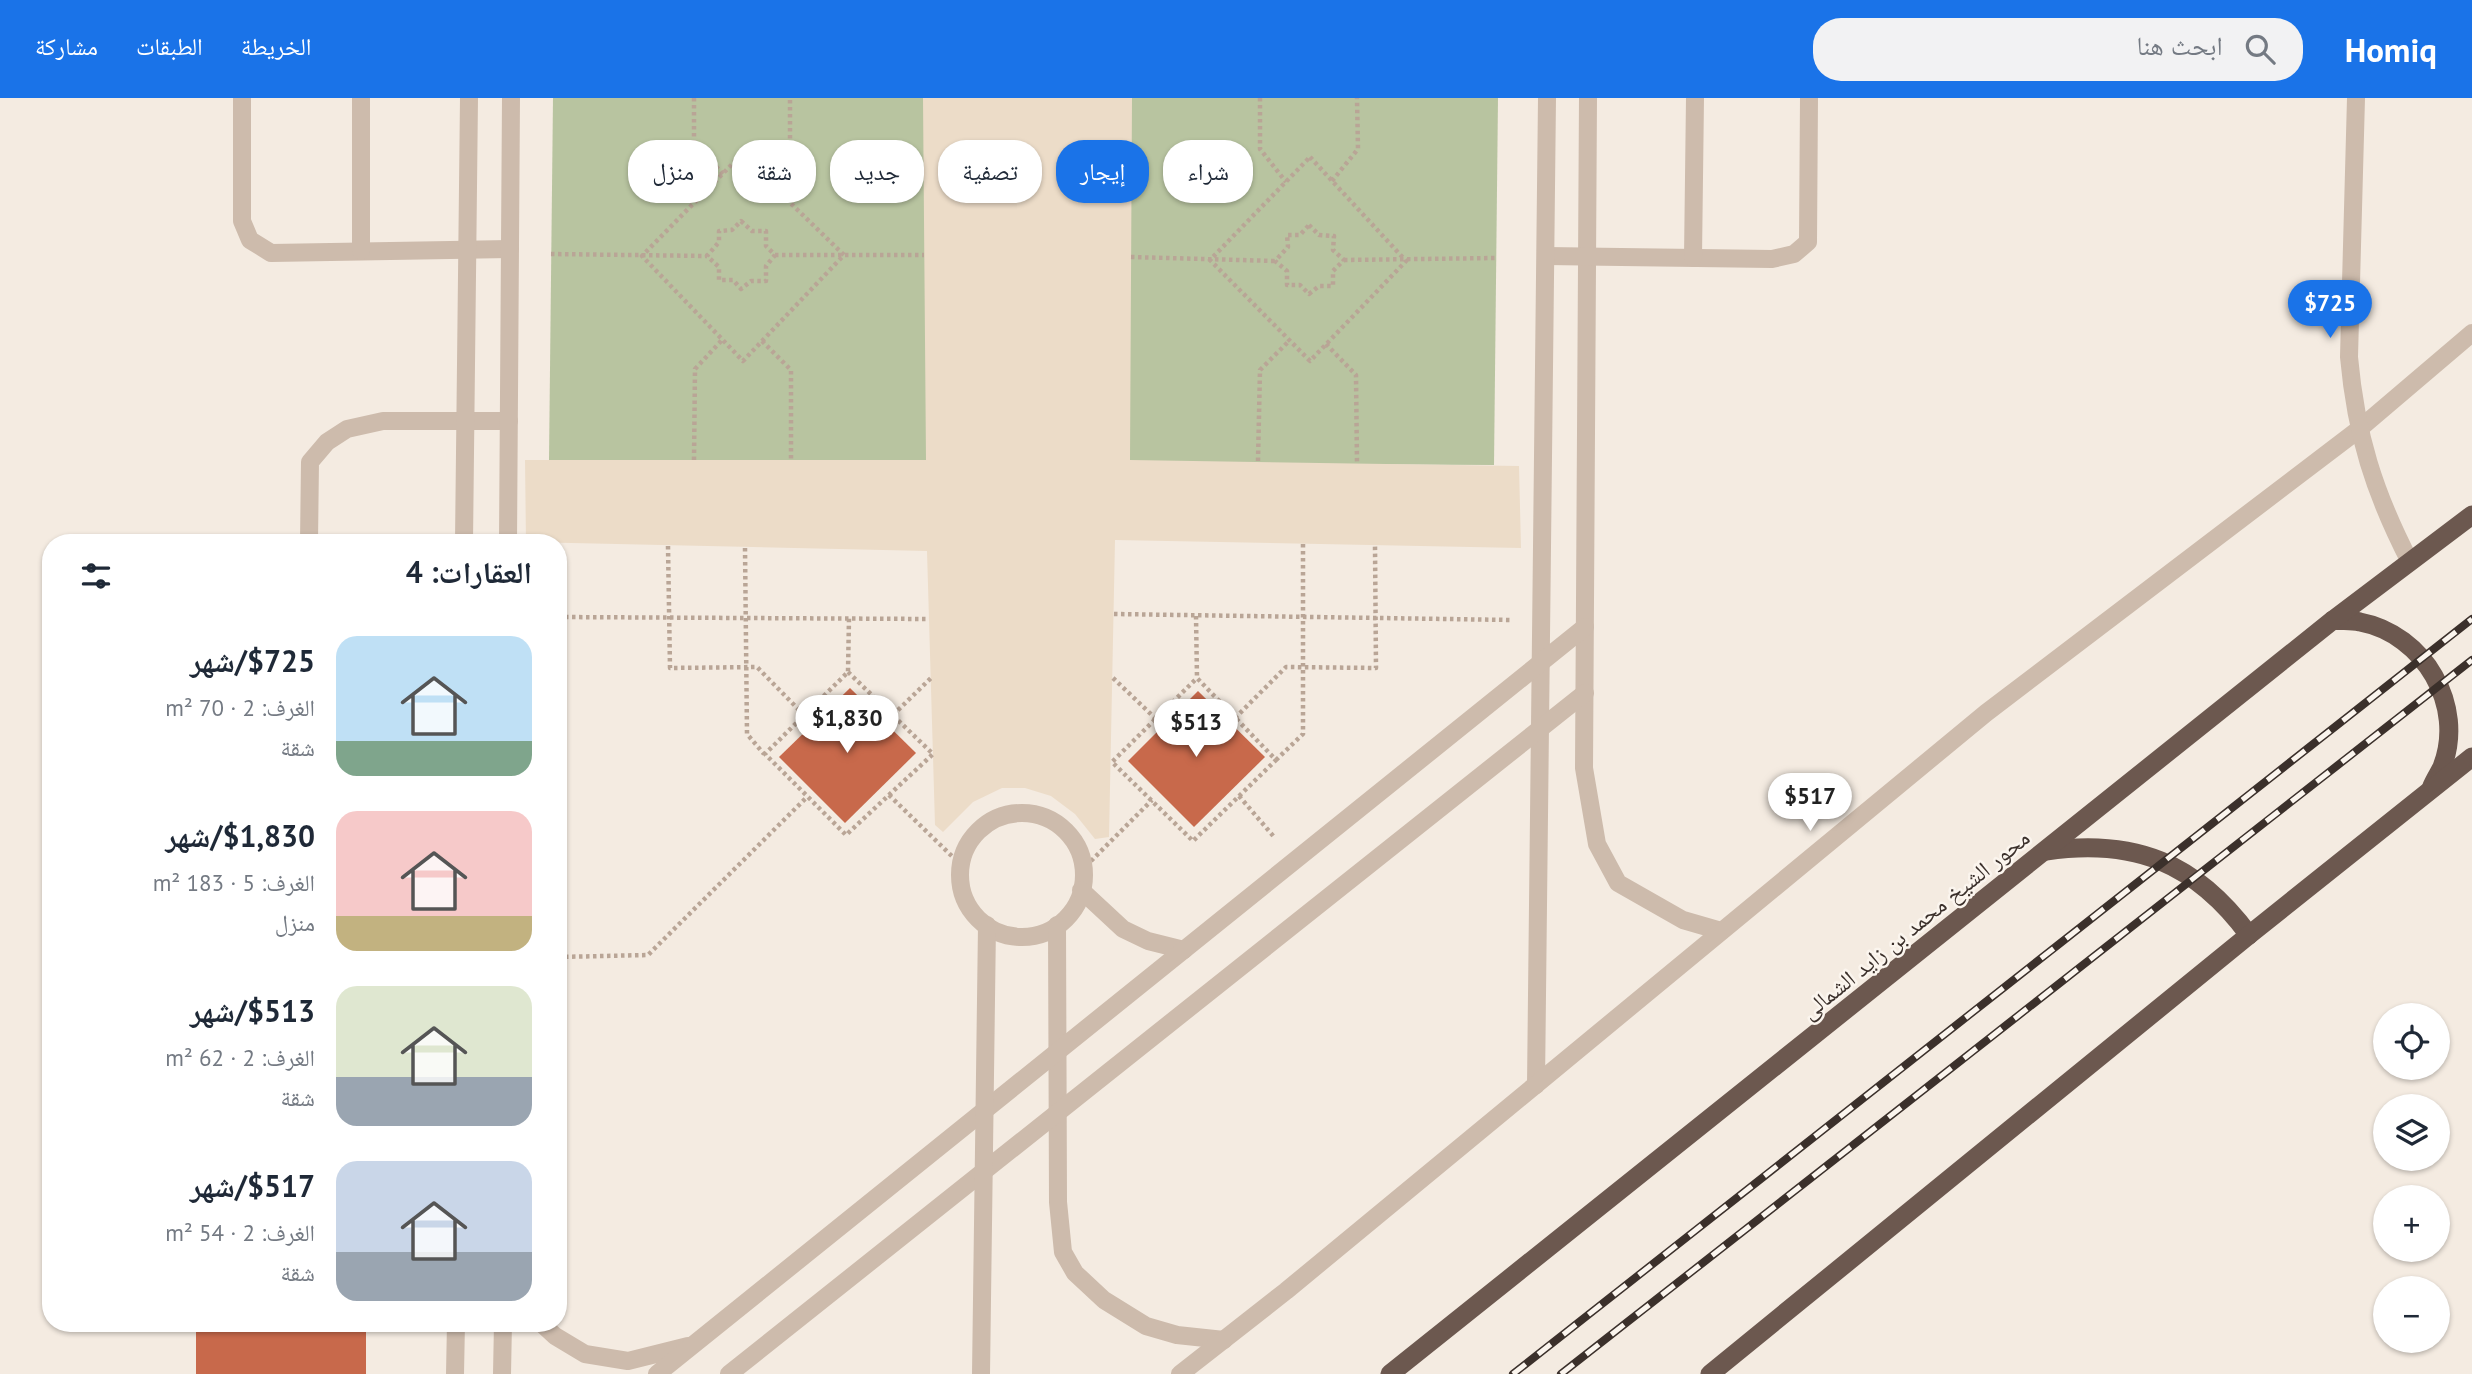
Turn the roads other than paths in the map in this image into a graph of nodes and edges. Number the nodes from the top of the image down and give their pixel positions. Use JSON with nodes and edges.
{"nodes":[{"id":1,"x":242,"y":98,"type":"edge"},
{"id":2,"x":361,"y":98,"type":"edge"},
{"id":3,"x":469,"y":98,"type":"edge"},
{"id":4,"x":511,"y":98,"type":"edge"},
{"id":5,"x":1547,"y":98,"type":"edge"},
{"id":6,"x":1588,"y":98,"type":"edge"},
{"id":7,"x":1695,"y":98,"type":"edge"},
{"id":8,"x":1809,"y":98,"type":"edge"},
{"id":9,"x":2356,"y":98,"type":"edge"},
{"id":10,"x":510,"y":249,"type":"junction"},
{"id":11,"x":467,"y":250,"type":"junction"},
{"id":12,"x":361,"y":251,"type":"junction"},
{"id":13,"x":1546,"y":256,"type":"junction"},
{"id":14,"x":1587,"y":257,"type":"junction"},
{"id":15,"x":1693,"y":258,"type":"junction"},
{"id":16,"x":2472,"y":333,"type":"edge"},
{"id":17,"x":465,"y":421,"type":"junction"},
{"id":18,"x":509,"y":421,"type":"junction"},
{"id":19,"x":2358,"y":430,"type":"junction"},
{"id":20,"x":2472,"y":515,"type":"edge"},
{"id":21,"x":309,"y":534,"type":"edge"},
{"id":22,"x":464,"y":534,"type":"edge"},
{"id":23,"x":508,"y":534,"type":"edge"},
{"id":24,"x":2410,"y":562,"type":"junction"},
{"id":25,"x":2333,"y":621,"type":"junction"},
{"id":26,"x":1584,"y":627,"type":"junction"},
{"id":27,"x":1541,"y":662,"type":"junction"},
{"id":28,"x":1584,"y":693,"type":"junction"},
{"id":29,"x":1540,"y":730,"type":"junction"},
{"id":30,"x":2472,"y":757,"type":"edge"},
{"id":31,"x":2430,"y":790,"type":"junction"},
{"id":32,"x":2045,"y":851,"type":"junction"},
{"id":33,"x":1082,"y":890,"type":"junction"},
{"id":34,"x":986,"y":925,"type":"junction"},
{"id":35,"x":1057,"y":925,"type":"junction"},
{"id":36,"x":1721,"y":932,"type":"junction"},
{"id":37,"x":2249,"y":935,"type":"junction"},
{"id":38,"x":1184,"y":950,"type":"junction"},
{"id":39,"x":1058,"y":1052,"type":"junction"},
{"id":40,"x":1536,"y":1084,"type":"junction"},
{"id":41,"x":984,"y":1111,"type":"junction"},
{"id":42,"x":1058,"y":1112,"type":"junction"},
{"id":43,"x":983,"y":1172,"type":"junction"},
{"id":44,"x":456,"y":1332,"type":"edge"},
{"id":45,"x":503,"y":1332,"type":"edge"},
{"id":46,"x":551,"y":1332,"type":"edge"},
{"id":47,"x":1224,"y":1340,"type":"junction"},
{"id":48,"x":695,"y":1344,"type":"junction"},
{"id":49,"x":455,"y":1374,"type":"edge"},
{"id":50,"x":502,"y":1374,"type":"edge"},
{"id":51,"x":657,"y":1374,"type":"edge"},
{"id":52,"x":729,"y":1374,"type":"edge"},
{"id":53,"x":981,"y":1374,"type":"edge"},
{"id":54,"x":1180,"y":1374,"type":"edge"},
{"id":55,"x":1390,"y":1374,"type":"edge"},
{"id":56,"x":1710,"y":1374,"type":"edge"}],
"edges":[{"from":1,"to":12,"type":"street"},
{"from":2,"to":12,"type":"street"},
{"from":3,"to":11,"type":"street"},
{"from":4,"to":10,"type":"street"},
{"from":5,"to":13,"type":"street"},
{"from":6,"to":14,"type":"street"},
{"from":7,"to":15,"type":"street"},
{"from":8,"to":15,"type":"street"},
{"from":9,"to":19,"type":"street"},
{"from":10,"to":11,"type":"street"},
{"from":10,"to":18,"type":"street"},
{"from":11,"to":12,"type":"street"},
{"from":11,"to":17,"type":"street"},
{"from":13,"to":14,"type":"street"},
{"from":13,"to":27,"type":"street"},
{"from":14,"to":15,"type":"street"},
{"from":14,"to":26,"type":"street"},
{"from":16,"to":19,"type":"street"},
{"from":17,"to":18,"type":"street"},
{"from":17,"to":21,"type":"street"},
{"from":17,"to":22,"type":"street"},
{"from":18,"to":23,"type":"street"},
{"from":19,"to":24,"type":"street"},
{"from":19,"to":36,"type":"street"},
{"from":20,"to":24,"type":"highway","name":"محور الشيخ محمد بن زايد الشمالى"},
{"from":24,"to":25,"type":"highway","name":"محور الشيخ محمد بن زايد الشمالى"},
{"from":25,"to":31,"type":"highway"},
{"from":25,"to":32,"type":"highway","name":"محور الشيخ محمد بن زايد الشمالى"},
{"from":26,"to":27,"type":"street"},
{"from":26,"to":28,"type":"street"},
{"from":27,"to":29,"type":"street"},
{"from":27,"to":38,"type":"street"},
{"from":28,"to":29,"type":"street"},
{"from":28,"to":36,"type":"street"},
{"from":29,"to":40,"type":"street"},
{"from":29,"to":42,"type":"street"},
{"from":30,"to":31,"type":"highway"},
{"from":31,"to":37,"type":"highway"},
{"from":32,"to":37,"type":"highway"},
{"from":32,"to":55,"type":"highway","name":"محور الشيخ محمد بن زايد الشمالى"},
{"from":33,"to":34,"type":"street"},
{"from":33,"to":35,"type":"street"},
{"from":33,"to":38,"type":"street"},
{"from":34,"to":35,"type":"street"},
{"from":34,"to":41,"type":"street"},
{"from":35,"to":39,"type":"street"},
{"from":36,"to":40,"type":"street"},
{"from":37,"to":56,"type":"highway"},
{"from":38,"to":39,"type":"street"},
{"from":39,"to":41,"type":"street"},
{"from":39,"to":42,"type":"street"},
{"from":40,"to":47,"type":"street"},
{"from":41,"to":43,"type":"street"},
{"from":41,"to":48,"type":"street"},
{"from":42,"to":43,"type":"street"},
{"from":42,"to":47,"type":"street"},
{"from":43,"to":52,"type":"street"},
{"from":43,"to":53,"type":"street"},
{"from":44,"to":49,"type":"street"},
{"from":45,"to":50,"type":"street"},
{"from":46,"to":48,"type":"street"},
{"from":47,"to":54,"type":"street"},
{"from":48,"to":51,"type":"street"}]}
